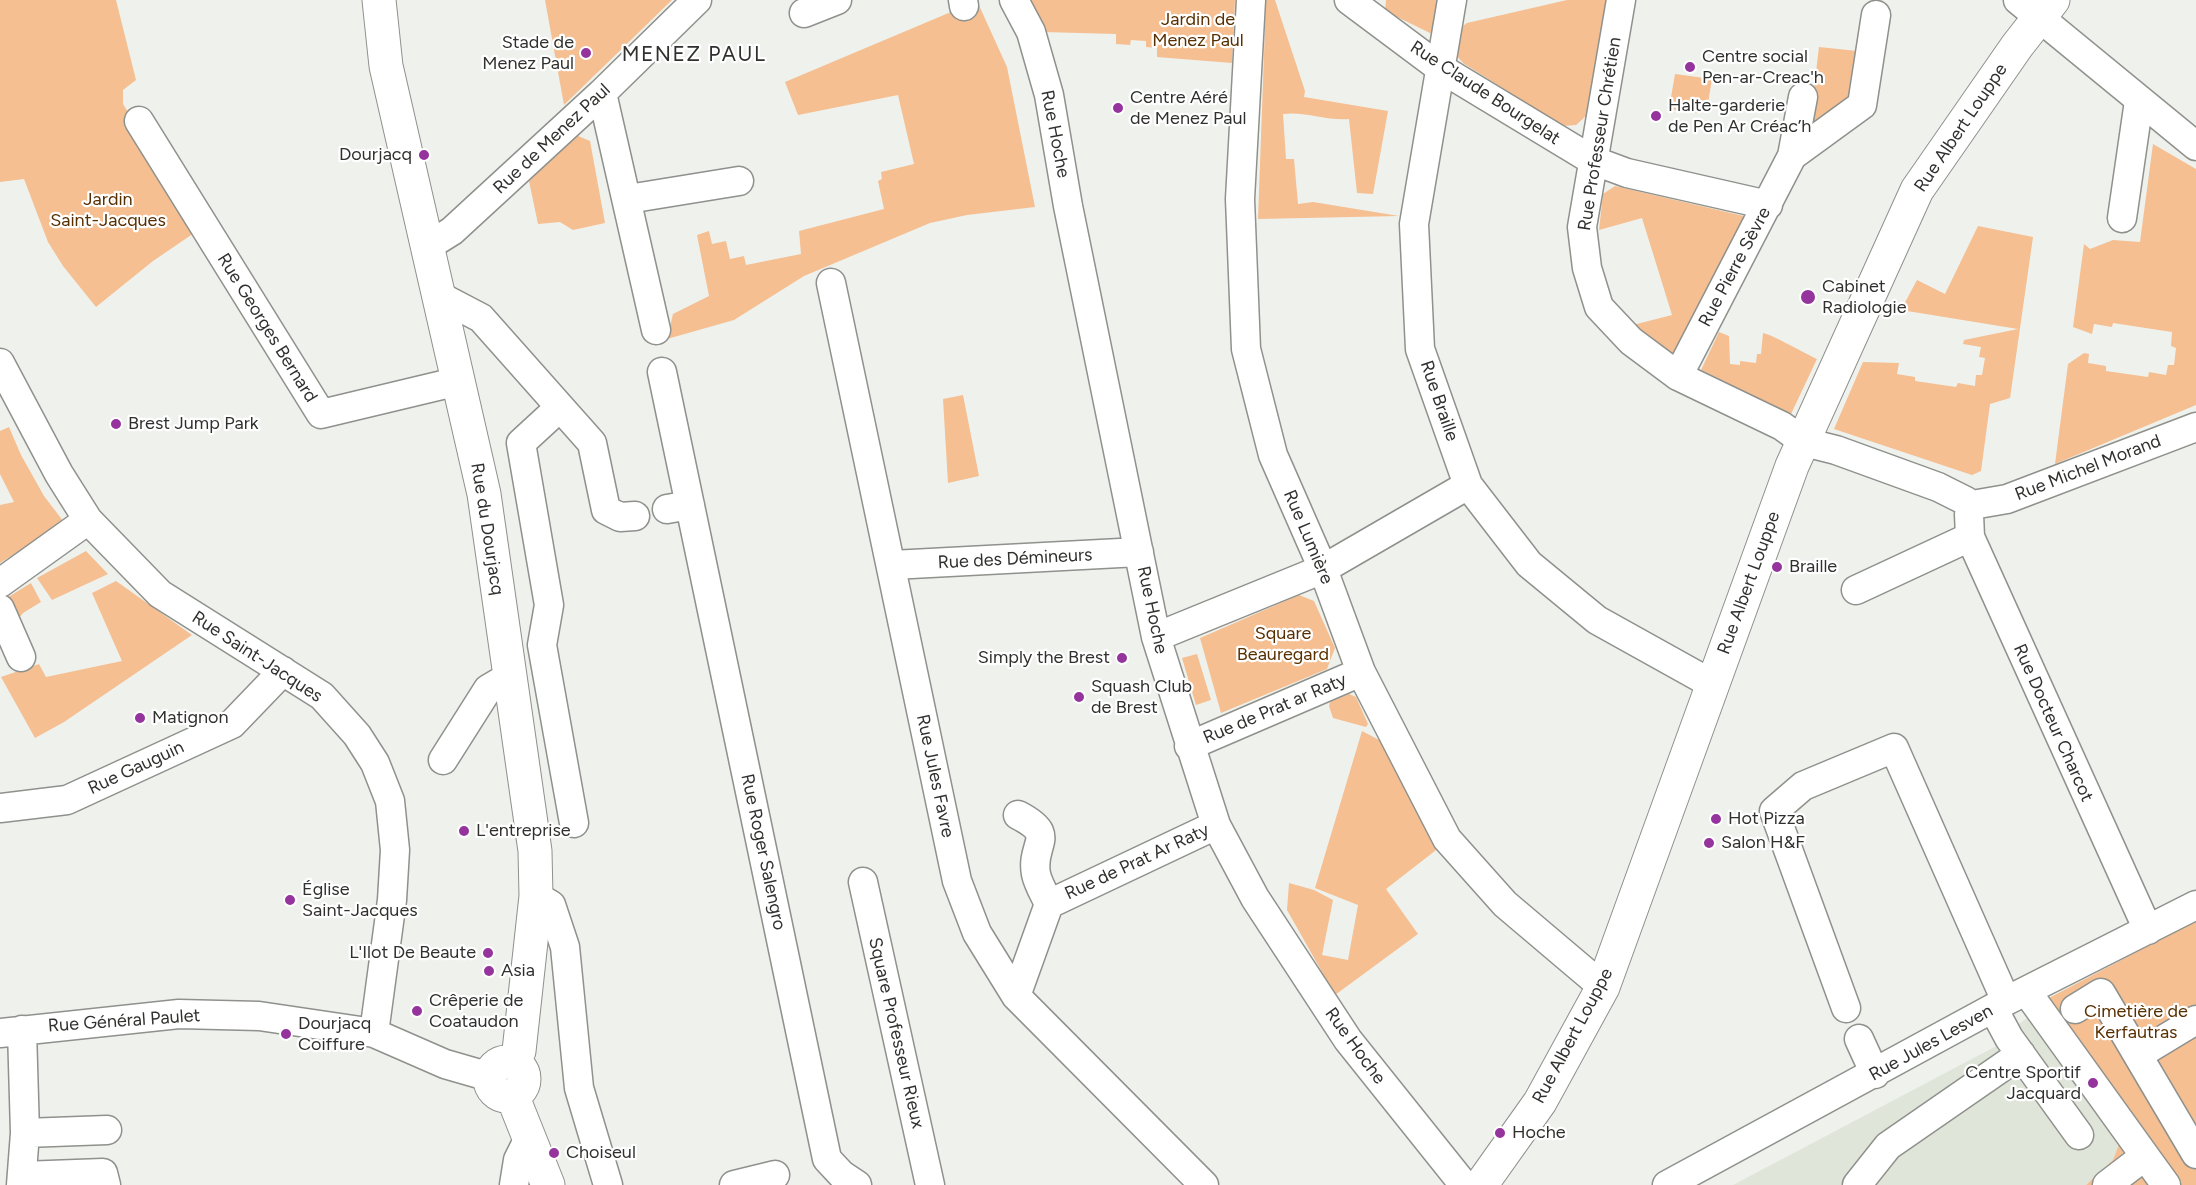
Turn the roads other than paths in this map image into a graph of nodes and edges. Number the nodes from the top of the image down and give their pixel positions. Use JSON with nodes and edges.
{"nodes":[{"id":1,"x":379,"y":0,"type":"edge"},
{"id":2,"x":698,"y":0,"type":"edge"},
{"id":3,"x":837,"y":0,"type":"edge"},
{"id":4,"x":1014,"y":0,"type":"edge"},
{"id":5,"x":1251,"y":0,"type":"edge"},
{"id":6,"x":1349,"y":0,"type":"edge"},
{"id":7,"x":1452,"y":0,"type":"edge"},
{"id":8,"x":1621,"y":0,"type":"edge"},
{"id":9,"x":2036,"y":6,"type":"edge"},
{"id":10,"x":804,"y":13,"type":"dead end"},
{"id":11,"x":1876,"y":15,"type":"dead end"},
{"id":12,"x":1440,"y":68,"type":"junction"},
{"id":13,"x":602,"y":93,"type":"junction"},
{"id":14,"x":1803,"y":98,"type":"dead end"},
{"id":15,"x":2139,"y":101,"type":"junction"},
{"id":16,"x":139,"y":120,"type":"dead end"},
{"id":17,"x":2196,"y":146,"type":"edge"},
{"id":18,"x":1792,"y":156,"type":"junction"},
{"id":19,"x":1592,"y":160,"type":"junction"},
{"id":20,"x":740,"y":181,"type":"dead end"},
{"id":21,"x":628,"y":198,"type":"junction"},
{"id":22,"x":1768,"y":205,"type":"junction"},
{"id":23,"x":2122,"y":218,"type":"dead end"},
{"id":24,"x":428,"y":246,"type":"junction"},
{"id":25,"x":831,"y":283,"type":"dead end"},
{"id":26,"x":440,"y":296,"type":"junction"},
{"id":27,"x":656,"y":330,"type":"dead end"},
{"id":28,"x":0,"y":363,"type":"edge"},
{"id":29,"x":662,"y":372,"type":"dead end"},
{"id":30,"x":1678,"y":376,"type":"junction"},
{"id":31,"x":459,"y":381,"type":"junction"},
{"id":32,"x":559,"y":408,"type":"junction"},
{"id":33,"x":2196,"y":427,"type":"edge"},
{"id":34,"x":1804,"y":442,"type":"junction"},
{"id":35,"x":1468,"y":485,"type":"junction"},
{"id":36,"x":1971,"y":514,"type":"junction"},
{"id":37,"x":635,"y":516,"type":"dead end"},
{"id":38,"x":88,"y":520,"type":"junction"},
{"id":39,"x":1139,"y":552,"type":"junction"},
{"id":40,"x":891,"y":565,"type":"junction"},
{"id":41,"x":1323,"y":569,"type":"junction"},
{"id":42,"x":0,"y":583,"type":"edge"},
{"id":43,"x":1856,"y":590,"type":"dead end"},
{"id":44,"x":0,"y":609,"type":"edge"},
{"id":45,"x":1156,"y":637,"type":"junction"},
{"id":46,"x":21,"y":657,"type":"dead end"},
{"id":47,"x":283,"y":671,"type":"junction"},
{"id":48,"x":1361,"y":672,"type":"junction"},
{"id":49,"x":510,"y":675,"type":"junction"},
{"id":50,"x":1712,"y":684,"type":"junction"},
{"id":51,"x":1189,"y":746,"type":"junction"},
{"id":52,"x":443,"y":760,"type":"dead end"},
{"id":53,"x":0,"y":808,"type":"edge"},
{"id":54,"x":1018,"y":815,"type":"dead end"},
{"id":55,"x":574,"y":822,"type":"dead end"},
{"id":56,"x":1216,"y":825,"type":"junction"},
{"id":57,"x":862,"y":882,"type":"dead end"},
{"id":58,"x":536,"y":896,"type":"junction"},
{"id":59,"x":1049,"y":904,"type":"junction"},
{"id":60,"x":2196,"y":905,"type":"edge"},
{"id":61,"x":2148,"y":930,"type":"junction"},
{"id":62,"x":1603,"y":987,"type":"junction"},
{"id":63,"x":1016,"y":996,"type":"junction"},
{"id":64,"x":2009,"y":1000,"type":"junction"},
{"id":65,"x":1846,"y":1008,"type":"dead end"},
{"id":66,"x":2075,"y":1009,"type":"dead end"},
{"id":67,"x":2196,"y":1020,"type":"edge"},
{"id":68,"x":11,"y":1032,"type":"edge"},
{"id":69,"x":374,"y":1033,"type":"junction"},
{"id":70,"x":1860,"y":1039,"type":"dead end"},
{"id":71,"x":2021,"y":1054,"type":"junction"},
{"id":72,"x":2138,"y":1055,"type":"junction"},
{"id":73,"x":1875,"y":1074,"type":"junction"},
{"id":74,"x":505,"y":1078,"type":"junction"},
{"id":75,"x":107,"y":1130,"type":"dead end"},
{"id":76,"x":25,"y":1133,"type":"junction"},
{"id":77,"x":2079,"y":1135,"type":"dead end"},
{"id":78,"x":528,"y":1140,"type":"junction"},
{"id":79,"x":2196,"y":1154,"type":"edge"},
{"id":80,"x":2145,"y":1156,"type":"junction"},
{"id":81,"x":776,"y":1175,"type":"dead end"},
{"id":82,"x":22,"y":1181,"type":"edge"},
{"id":83,"x":106,"y":1185,"type":"edge"},
{"id":84,"x":514,"y":1185,"type":"edge"},
{"id":85,"x":548,"y":1185,"type":"edge"},
{"id":86,"x":608,"y":1185,"type":"edge"},
{"id":87,"x":734,"y":1185,"type":"edge"},
{"id":88,"x":857,"y":1185,"type":"edge"},
{"id":89,"x":930,"y":1185,"type":"edge"},
{"id":90,"x":1203,"y":1185,"type":"edge"},
{"id":91,"x":1464,"y":1185,"type":"edge"},
{"id":92,"x":1481,"y":1185,"type":"edge"},
{"id":93,"x":1667,"y":1185,"type":"edge"},
{"id":94,"x":1857,"y":1185,"type":"edge"},
{"id":95,"x":2107,"y":1185,"type":"edge"},
{"id":96,"x":2166,"y":1185,"type":"edge"}],
"edges":[{"from":1,"to":24,"type":"main road","name":"Rue du Dourjacq"},
{"from":2,"to":13,"type":"street","name":"Rue de Menez Paul"},
{"from":3,"to":10,"type":"street"},
{"from":4,"to":39,"type":"street","name":"Rue Hoche"},
{"from":5,"to":41,"type":"street","name":"Rue Lumière"},
{"from":6,"to":12,"type":"street","name":"Rue Claude Bourgelat"},
{"from":7,"to":12,"type":"street","name":"Rue Braille"},
{"from":8,"to":19,"type":"street","name":"Rue Professeur Chrétien"},
{"from":9,"to":15,"type":"street"},
{"from":9,"to":34,"type":"main road","name":"Rue Albert Louppe"},
{"from":11,"to":18,"type":"street","name":"Rue Pierre Sèvre"},
{"from":12,"to":19,"type":"street","name":"Rue Claude Bourgelat"},
{"from":12,"to":35,"type":"street","name":"Rue Braille"},
{"from":13,"to":21,"type":"street"},
{"from":13,"to":24,"type":"street","name":"Rue de Menez Paul"},
{"from":14,"to":18,"type":"street","name":"Rue Pierre Sèvre"},
{"from":15,"to":17,"type":"street"},
{"from":15,"to":23,"type":"street"},
{"from":16,"to":31,"type":"street","name":"Rue Georges Bernard"},
{"from":18,"to":22,"type":"street","name":"Rue Pierre Sèvre"},
{"from":19,"to":22,"type":"street","name":"Rue Claude Bourgelat"},
{"from":19,"to":30,"type":"street","name":"Rue Professeur Chrétien"},
{"from":20,"to":21,"type":"street"},
{"from":21,"to":27,"type":"street"},
{"from":22,"to":30,"type":"street","name":"Rue Pierre Sèvre"},
{"from":24,"to":26,"type":"main road","name":"Rue du Dourjacq"},
{"from":25,"to":40,"type":"street","name":"Rue Jules Favre"},
{"from":26,"to":31,"type":"main road","name":"Rue du Dourjacq"},
{"from":26,"to":32,"type":"street"},
{"from":28,"to":38,"type":"street","name":"Rue Saint-Jacques"},
{"from":29,"to":88,"type":"street","name":"Rue Roger Salengro"},
{"from":30,"to":34,"type":"street","name":"Rue Professeur Chrétien"},
{"from":31,"to":49,"type":"main road","name":"Rue du Dourjacq"},
{"from":32,"to":37,"type":"street"},
{"from":32,"to":55,"type":"street"},
{"from":33,"to":36,"type":"street","name":"Rue Michel Morand"},
{"from":34,"to":36,"type":"street"},
{"from":34,"to":50,"type":"main road","name":"Rue Albert Louppe"},
{"from":35,"to":41,"type":"street"},
{"from":35,"to":50,"type":"street","name":"Rue Braille"},
{"from":36,"to":43,"type":"street","name":"Rue Michel Morand"},
{"from":36,"to":61,"type":"street","name":"Rue Docteur Charcot"},
{"from":38,"to":42,"type":"street"},
{"from":38,"to":47,"type":"street","name":"Rue Saint-Jacques"},
{"from":39,"to":40,"type":"street","name":"Rue des Démineurs"},
{"from":39,"to":45,"type":"street","name":"Rue Hoche"},
{"from":40,"to":63,"type":"street","name":"Rue Jules Favre"},
{"from":41,"to":45,"type":"street"},
{"from":41,"to":48,"type":"street","name":"Rue Lumière"},
{"from":44,"to":46,"type":"street"},
{"from":45,"to":51,"type":"street","name":"Rue Hoche"},
{"from":47,"to":53,"type":"street","name":"Rue Gauguin"},
{"from":47,"to":69,"type":"street","name":"Rue Saint-Jacques"},
{"from":48,"to":51,"type":"street","name":"Rue de Prat ar Raty"},
{"from":48,"to":62,"type":"street","name":"Rue Lumière"},
{"from":49,"to":52,"type":"street"},
{"from":49,"to":58,"type":"main road","name":"Rue du Dourjacq"},
{"from":50,"to":62,"type":"main road","name":"Rue Albert Louppe"},
{"from":51,"to":56,"type":"street","name":"Rue Hoche"},
{"from":54,"to":59,"type":"street"},
{"from":56,"to":59,"type":"street","name":"Rue de Prat Ar Raty"},
{"from":56,"to":91,"type":"street","name":"Rue Hoche"},
{"from":57,"to":89,"type":"street","name":"Square Professeur Rieux"},
{"from":58,"to":74,"type":"main road","name":"Rue du Dourjacq"},
{"from":58,"to":86,"type":"street"},
{"from":59,"to":63,"type":"street","name":"Rue de Prat Ar Raty"},
{"from":60,"to":61,"type":"street","name":"Rue Jules Lesven"},
{"from":61,"to":64,"type":"street","name":"Rue Jules Lesven"},
{"from":62,"to":92,"type":"main road","name":"Rue Albert Louppe"},
{"from":63,"to":90,"type":"street","name":"Rue Jules Favre"},
{"from":64,"to":65,"type":"street"},
{"from":64,"to":71,"type":"street"},
{"from":64,"to":73,"type":"street","name":"Rue Jules Lesven"},
{"from":64,"to":80,"type":"street"},
{"from":66,"to":72,"type":"street"},
{"from":67,"to":72,"type":"street"},
{"from":68,"to":69,"type":"street","name":"Rue Général Paulet"},
{"from":68,"to":76,"type":"street"},
{"from":69,"to":74,"type":"street","name":"Rue Général Paulet"},
{"from":70,"to":73,"type":"street"},
{"from":71,"to":77,"type":"street"},
{"from":71,"to":94,"type":"street"},
{"from":72,"to":79,"type":"street"},
{"from":73,"to":93,"type":"street","name":"Rue Jules Lesven"},
{"from":74,"to":78,"type":"main road"},
{"from":75,"to":76,"type":"street"},
{"from":76,"to":82,"type":"street"},
{"from":78,"to":84,"type":"street"},
{"from":78,"to":85,"type":"main road"},
{"from":80,"to":95,"type":"street"},
{"from":80,"to":96,"type":"street"},
{"from":81,"to":87,"type":"street"},
{"from":82,"to":83,"type":"street"}]}
